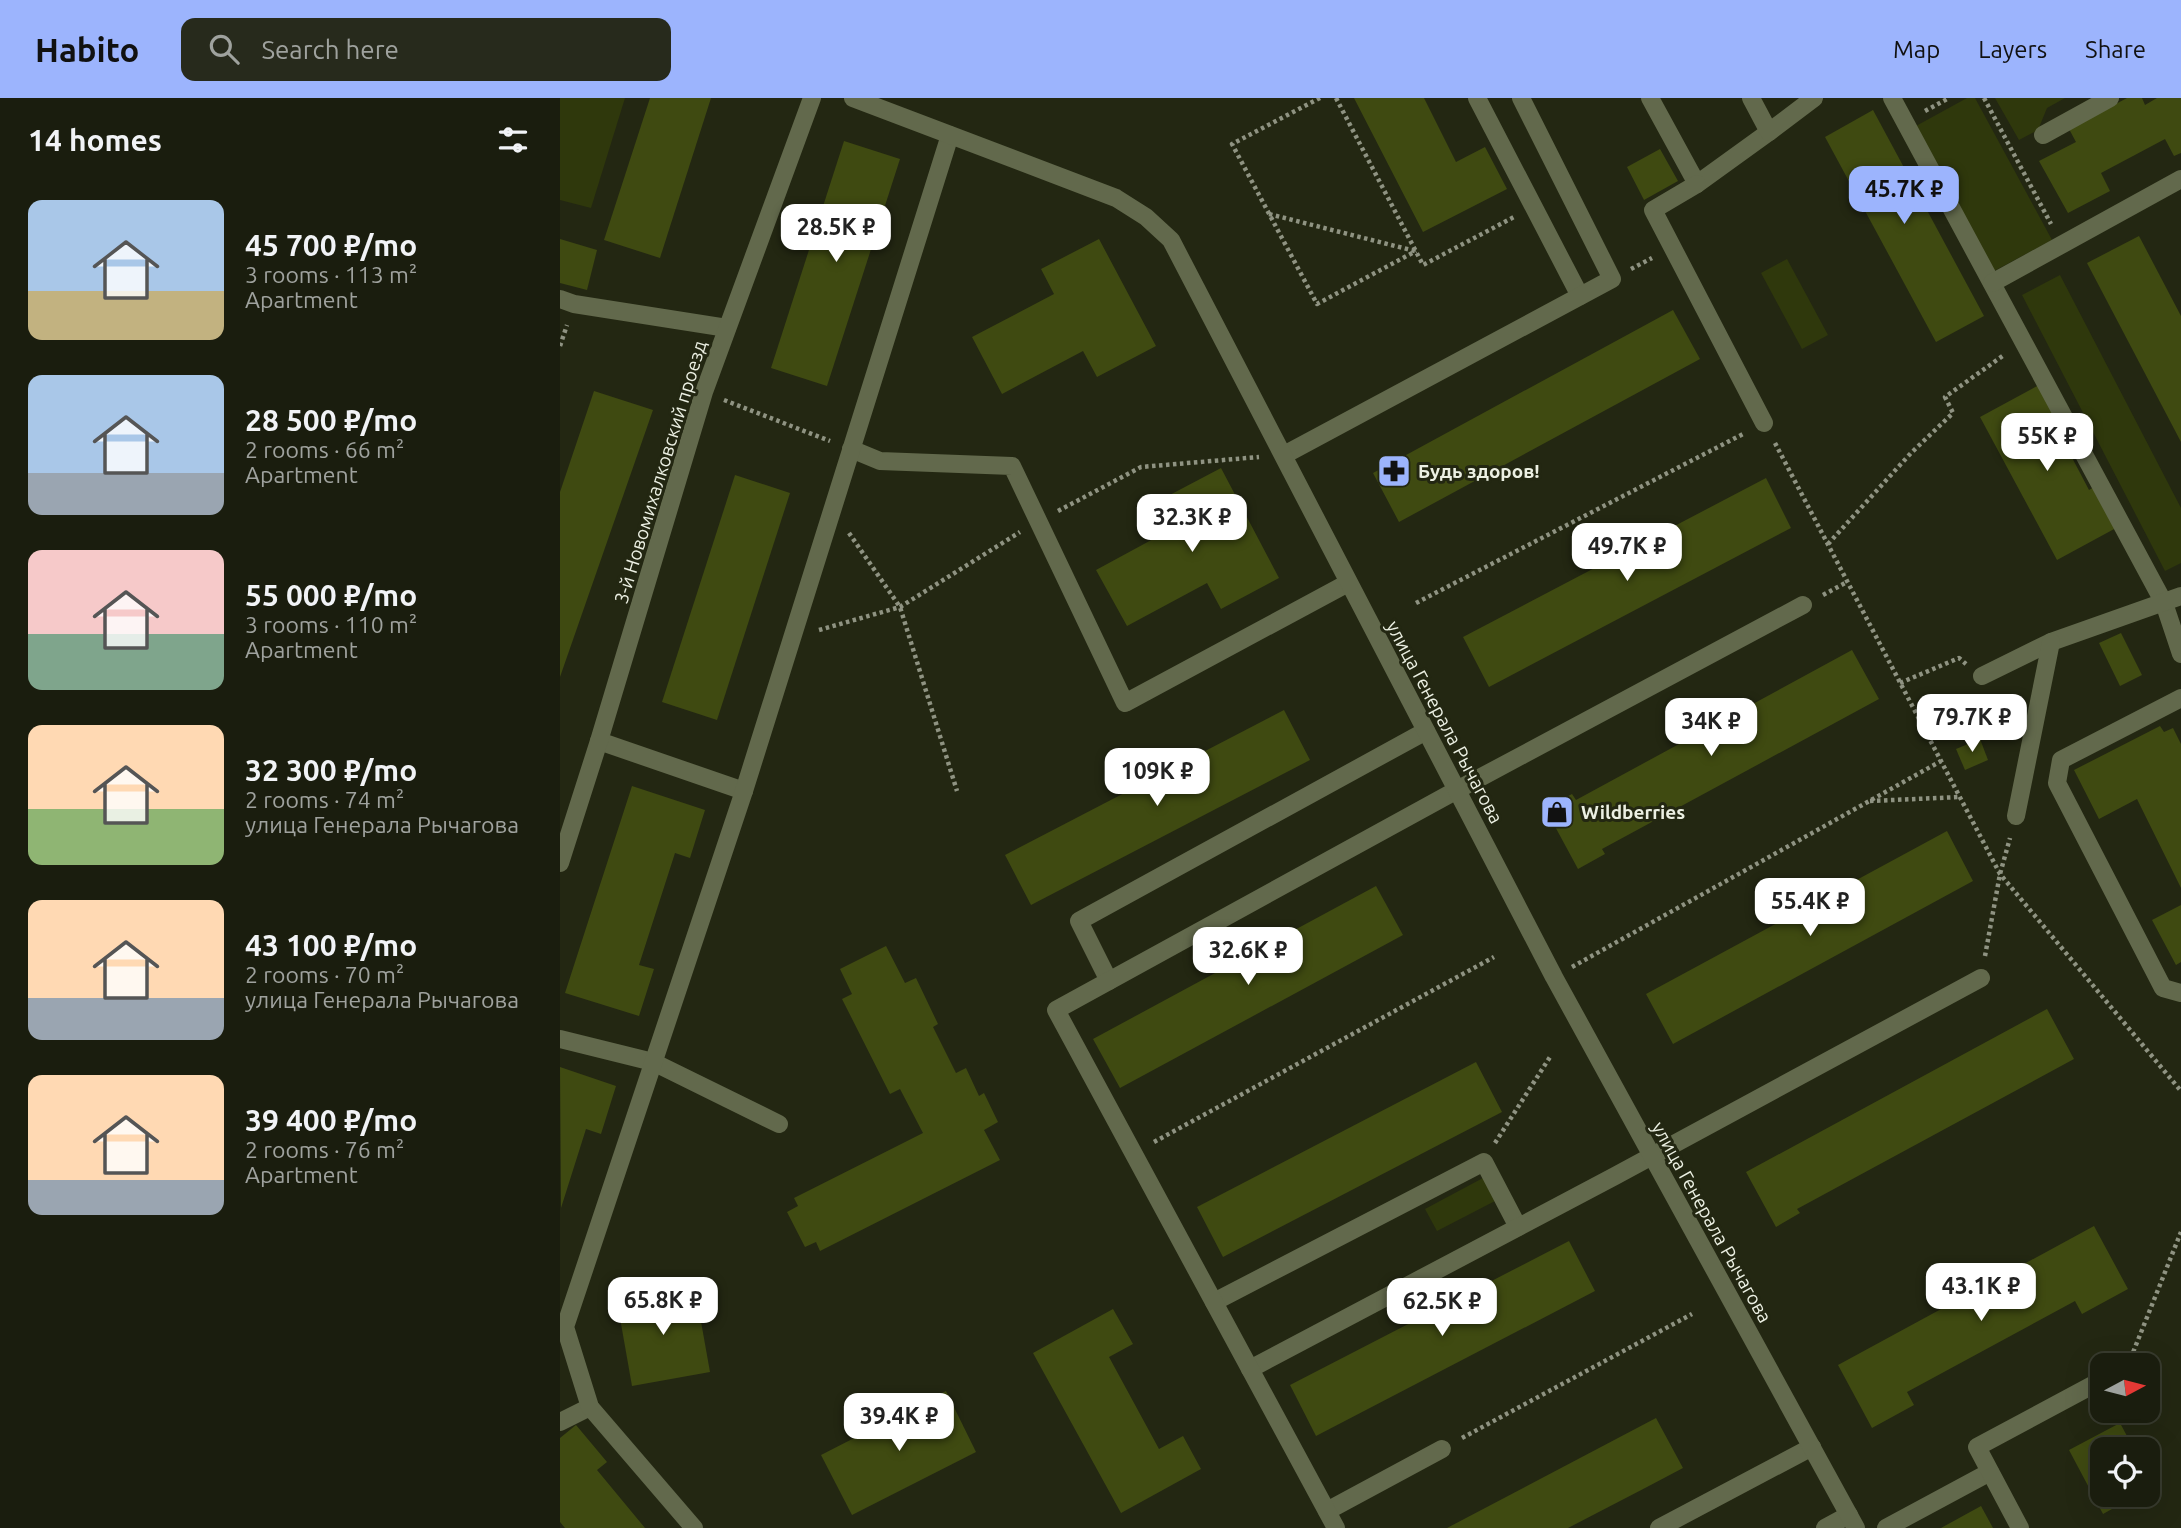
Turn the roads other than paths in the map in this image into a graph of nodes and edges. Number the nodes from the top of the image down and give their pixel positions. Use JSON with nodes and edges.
{"nodes":[{"id":1,"x":812,"y":98,"type":"edge"},
{"id":2,"x":853,"y":98,"type":"edge"},
{"id":3,"x":1478,"y":98,"type":"edge"},
{"id":4,"x":1521,"y":98,"type":"edge"},
{"id":5,"x":1650,"y":98,"type":"edge"},
{"id":6,"x":1751,"y":98,"type":"edge"},
{"id":7,"x":1814,"y":98,"type":"edge"},
{"id":8,"x":1892,"y":98,"type":"edge"},
{"id":9,"x":2110,"y":98,"type":"edge"},
{"id":10,"x":1769,"y":132,"type":"junction"},
{"id":11,"x":950,"y":135,"type":"junction"},
{"id":12,"x":2043,"y":135,"type":"dead end"},
{"id":13,"x":2181,"y":179,"type":"edge"},
{"id":14,"x":1697,"y":184,"type":"junction"},
{"id":15,"x":1992,"y":283,"type":"junction"},
{"id":16,"x":1580,"y":296,"type":"junction"},
{"id":17,"x":560,"y":299,"type":"edge"},
{"id":18,"x":727,"y":328,"type":"junction"},
{"id":19,"x":1764,"y":423,"type":"road end"},
{"id":20,"x":850,"y":449,"type":"junction"},
{"id":21,"x":1284,"y":455,"type":"junction"},
{"id":22,"x":1349,"y":583,"type":"junction"},
{"id":23,"x":2181,"y":596,"type":"edge"},
{"id":24,"x":2164,"y":603,"type":"junction"},
{"id":25,"x":1804,"y":605,"type":"dead end"},
{"id":26,"x":2051,"y":642,"type":"junction"},
{"id":27,"x":2181,"y":654,"type":"edge"},
{"id":28,"x":1982,"y":677,"type":"road end"},
{"id":29,"x":2181,"y":698,"type":"edge"},
{"id":30,"x":1426,"y":731,"type":"junction"},
{"id":31,"x":599,"y":741,"type":"junction"},
{"id":32,"x":1457,"y":790,"type":"junction"},
{"id":33,"x":744,"y":791,"type":"junction"},
{"id":34,"x":2016,"y":816,"type":"road end"},
{"id":35,"x":560,"y":863,"type":"edge"},
{"id":36,"x":1981,"y":978,"type":"road end"},
{"id":37,"x":1109,"y":981,"type":"junction"},
{"id":38,"x":2181,"y":993,"type":"edge"},
{"id":39,"x":560,"y":1040,"type":"edge"},
{"id":40,"x":653,"y":1062,"type":"junction"},
{"id":41,"x":779,"y":1124,"type":"dead end"},
{"id":42,"x":1651,"y":1156,"type":"junction"},
{"id":43,"x":1518,"y":1227,"type":"junction"},
{"id":44,"x":1214,"y":1302,"type":"junction"},
{"id":45,"x":562,"y":1327,"type":"edge"},
{"id":46,"x":1250,"y":1369,"type":"junction"},
{"id":47,"x":2090,"y":1386,"type":"edge"},
{"id":48,"x":590,"y":1407,"type":"junction"},
{"id":49,"x":560,"y":1422,"type":"edge"},
{"id":50,"x":1812,"y":1447,"type":"junction"},
{"id":51,"x":1442,"y":1449,"type":"road end"},
{"id":52,"x":1990,"y":1472,"type":"junction"},
{"id":53,"x":1327,"y":1511,"type":"junction"},
{"id":54,"x":1852,"y":1522,"type":"edge"},
{"id":55,"x":694,"y":1528,"type":"edge"},
{"id":56,"x":1336,"y":1528,"type":"edge"},
{"id":57,"x":1659,"y":1528,"type":"edge"},
{"id":58,"x":1825,"y":1528,"type":"edge"},
{"id":59,"x":1886,"y":1528,"type":"edge"},
{"id":60,"x":2020,"y":1528,"type":"edge"}],
"edges":[{"from":1,"to":18,"type":"street","name":"3-й Новомихалковский проезд"},
{"from":2,"to":11,"type":"street","name":"улица Генерала Рычагова"},
{"from":3,"to":16,"type":"street"},
{"from":4,"to":16,"type":"street"},
{"from":5,"to":14,"type":"street"},
{"from":6,"to":10,"type":"street"},
{"from":7,"to":10,"type":"street"},
{"from":8,"to":15,"type":"street"},
{"from":9,"to":12,"type":"street"},
{"from":10,"to":14,"type":"street"},
{"from":11,"to":20,"type":"street"},
{"from":11,"to":21,"type":"street","name":"улица Генерала Рычагова"},
{"from":13,"to":15,"type":"street"},
{"from":14,"to":19,"type":"street"},
{"from":15,"to":24,"type":"street"},
{"from":16,"to":21,"type":"street"},
{"from":17,"to":18,"type":"street"},
{"from":18,"to":31,"type":"street","name":"3-й Новомихалковский проезд"},
{"from":20,"to":22,"type":"street"},
{"from":20,"to":33,"type":"street"},
{"from":21,"to":22,"type":"street","name":"улица Генерала Рычагова"},
{"from":22,"to":30,"type":"street","name":"улица Генерала Рычагова"},
{"from":23,"to":24,"type":"street"},
{"from":24,"to":26,"type":"street"},
{"from":24,"to":27,"type":"street"},
{"from":25,"to":32,"type":"street"},
{"from":26,"to":28,"type":"street"},
{"from":26,"to":34,"type":"street"},
{"from":29,"to":38,"type":"street"},
{"from":30,"to":32,"type":"street","name":"улица Генерала Рычагова"},
{"from":30,"to":37,"type":"street"},
{"from":31,"to":33,"type":"street"},
{"from":31,"to":35,"type":"street","name":"3-й Новомихалковский проезд"},
{"from":32,"to":37,"type":"street"},
{"from":32,"to":42,"type":"street","name":"улица Генерала Рычагова"},
{"from":33,"to":40,"type":"street"},
{"from":36,"to":42,"type":"street"},
{"from":37,"to":44,"type":"street"},
{"from":39,"to":40,"type":"street"},
{"from":40,"to":41,"type":"street"},
{"from":40,"to":45,"type":"street"},
{"from":42,"to":43,"type":"street"},
{"from":42,"to":50,"type":"street","name":"улица Генерала Рычагова"},
{"from":43,"to":44,"type":"street"},
{"from":43,"to":46,"type":"street"},
{"from":44,"to":46,"type":"street"},
{"from":45,"to":48,"type":"street"},
{"from":46,"to":53,"type":"street"},
{"from":47,"to":52,"type":"street"},
{"from":48,"to":49,"type":"street"},
{"from":48,"to":55,"type":"street"},
{"from":50,"to":54,"type":"street","name":"улица Генерала Рычагова"},
{"from":50,"to":57,"type":"street"},
{"from":51,"to":53,"type":"street"},
{"from":52,"to":59,"type":"street"},
{"from":52,"to":60,"type":"street"},
{"from":53,"to":56,"type":"street"},
{"from":54,"to":58,"type":"street"}]}
